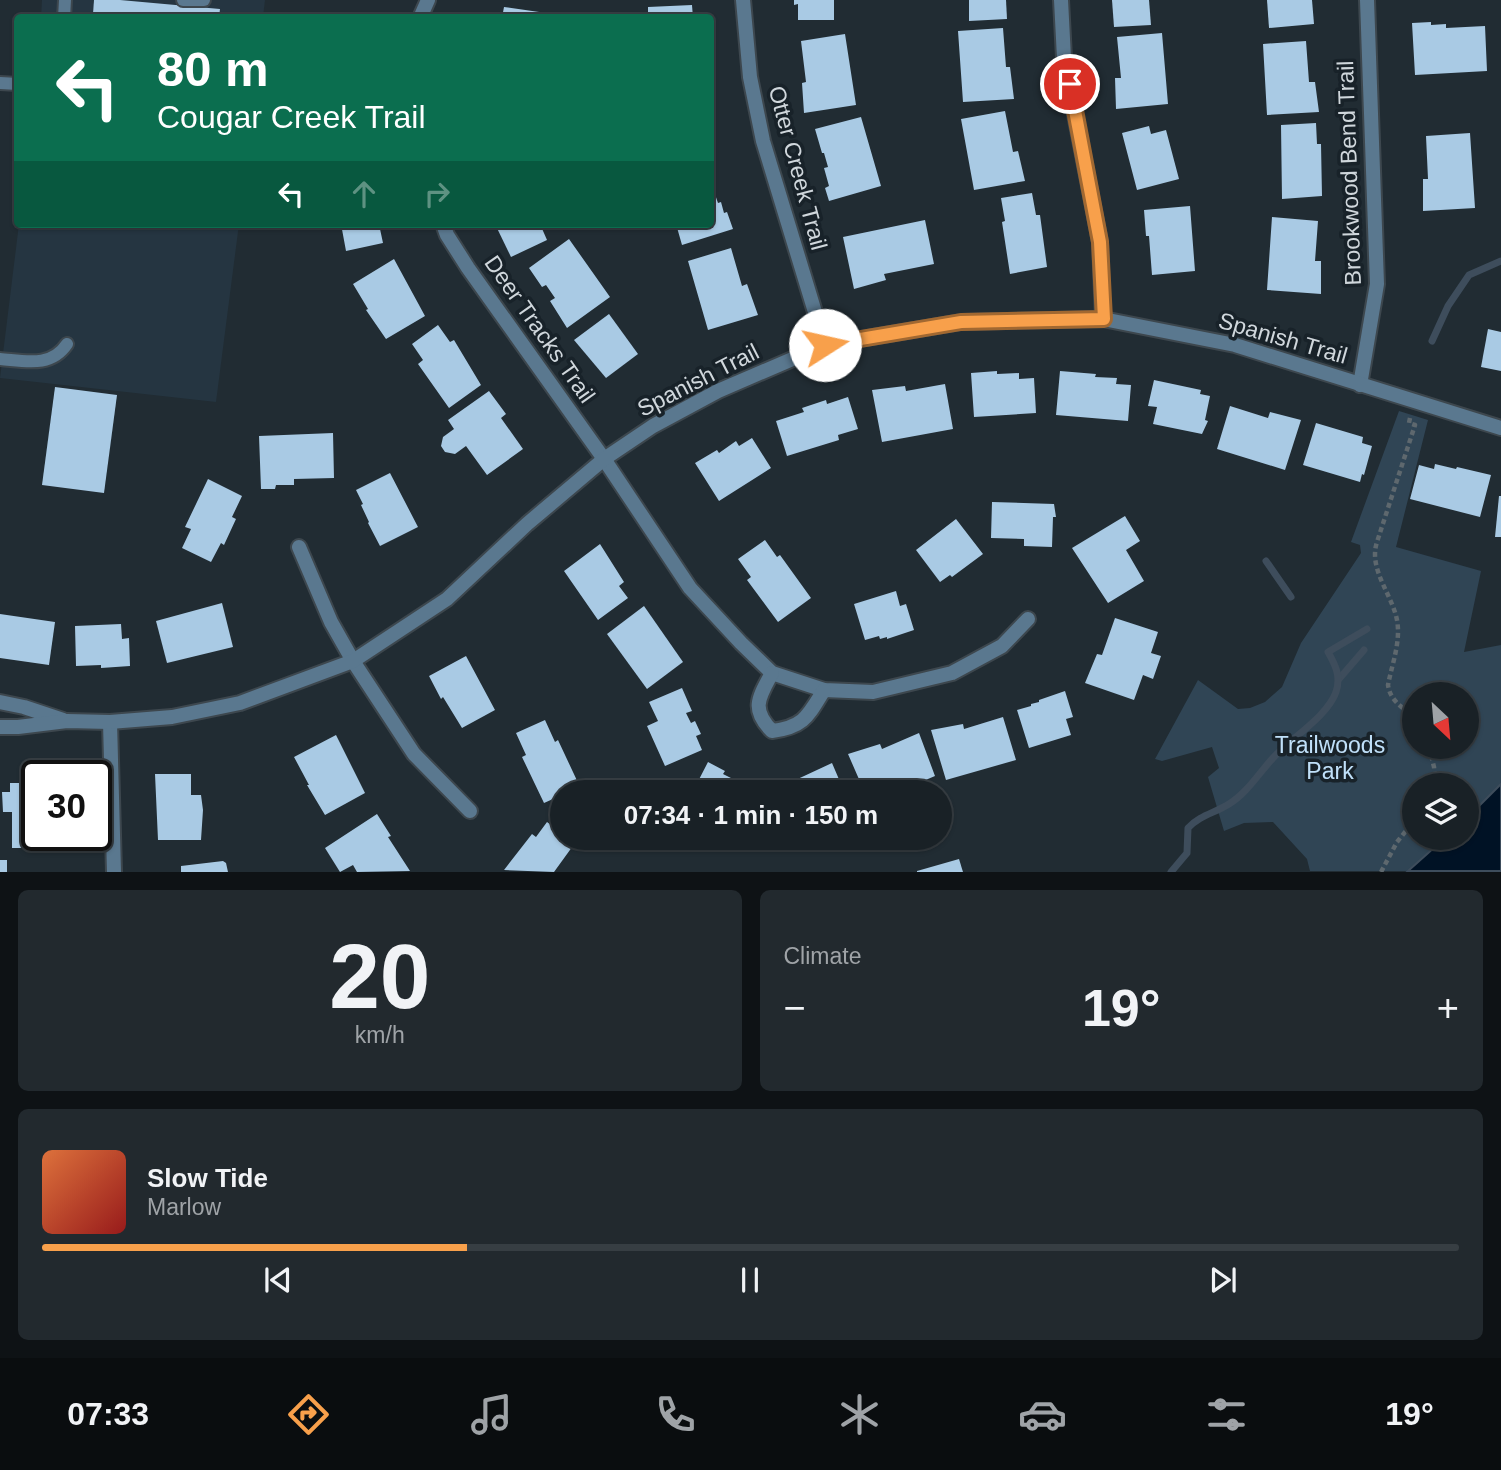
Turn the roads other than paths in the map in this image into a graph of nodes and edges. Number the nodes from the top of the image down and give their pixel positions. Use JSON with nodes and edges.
{"nodes":[{"id":1,"x":183,"y":0,"type":"edge"},
{"id":2,"x":204,"y":0,"type":"edge"},
{"id":3,"x":743,"y":0,"type":"edge"},
{"id":4,"x":1061,"y":0,"type":"edge"},
{"id":5,"x":1367,"y":0,"type":"edge"},
{"id":6,"x":444,"y":228,"type":"edge"},
{"id":7,"x":1104,"y":319,"type":"junction"},
{"id":8,"x":67,"y":344,"type":"dead end"},
{"id":9,"x":825,"y":345,"type":"junction"},
{"id":10,"x":0,"y":359,"type":"edge"},
{"id":11,"x":1360,"y":385,"type":"junction"},
{"id":12,"x":1501,"y":428,"type":"edge"},
{"id":13,"x":604,"y":458,"type":"junction"},
{"id":14,"x":299,"y":547,"type":"dead end"},
{"id":15,"x":1028,"y":619,"type":"dead end"},
{"id":16,"x":353,"y":661,"type":"junction"},
{"id":17,"x":772,"y":673,"type":"junction"},
{"id":18,"x":824,"y":690,"type":"junction"},
{"id":19,"x":0,"y":702,"type":"edge"},
{"id":20,"x":67,"y":721,"type":"junction"},
{"id":21,"x":110,"y":722,"type":"junction"},
{"id":22,"x":0,"y":727,"type":"edge"},
{"id":23,"x":470,"y":811,"type":"dead end"},
{"id":24,"x":114,"y":872,"type":"edge"}],
"edges":[{"from":1,"to":2,"type":"lane"},
{"from":3,"to":9,"type":"street","name":"Otter Creek Trail"},
{"from":4,"to":7,"type":"street"},
{"from":5,"to":11,"type":"street","name":"Brookwood Bend Trail"},
{"from":6,"to":13,"type":"street","name":"Deer Tracks Trail"},
{"from":7,"to":9,"type":"street","name":"Spanish Trail"},
{"from":7,"to":11,"type":"street","name":"Spanish Trail"},
{"from":8,"to":10,"type":"lane"},
{"from":9,"to":13,"type":"street","name":"Spanish Trail"},
{"from":11,"to":12,"type":"street","name":"Spanish Trail"},
{"from":13,"to":16,"type":"street","name":"Spanish Trail"},
{"from":13,"to":17,"type":"street","name":"Deer Tracks Trail"},
{"from":14,"to":16,"type":"street"},
{"from":15,"to":18,"type":"street"},
{"from":16,"to":21,"type":"street","name":"Spanish Trail"},
{"from":16,"to":23,"type":"street"},
{"from":17,"to":18,"type":"street"},
{"from":17,"to":18,"type":"street"},
{"from":19,"to":20,"type":"street","name":"Spanish Trail"},
{"from":20,"to":21,"type":"street","name":"Spanish Trail"},
{"from":20,"to":22,"type":"street","name":"Spanish Trail"},
{"from":21,"to":24,"type":"street"}]}
